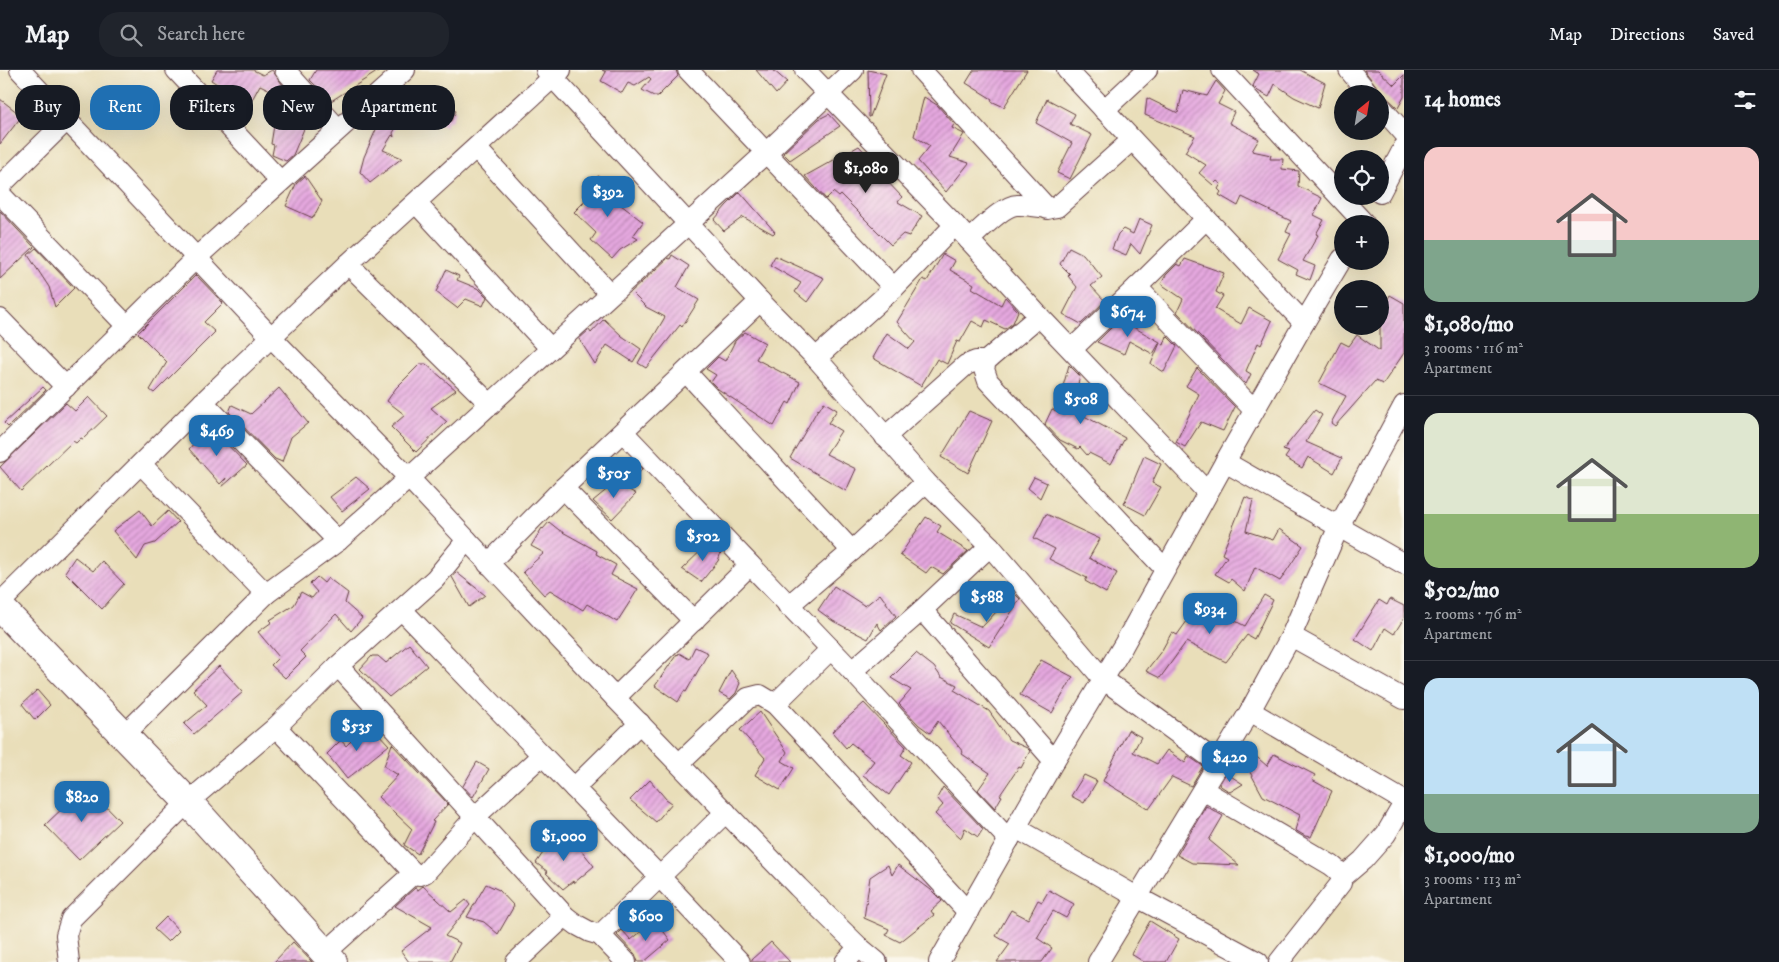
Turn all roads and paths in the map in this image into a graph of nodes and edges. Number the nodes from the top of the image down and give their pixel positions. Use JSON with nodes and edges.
{"nodes":[{"id":1,"x":176,"y":70,"type":"edge"},
{"id":2,"x":285,"y":70,"type":"edge"},
{"id":3,"x":405,"y":70,"type":"edge"},
{"id":4,"x":688,"y":70,"type":"edge"},
{"id":5,"x":805,"y":70,"type":"edge"},
{"id":6,"x":853,"y":70,"type":"edge"},
{"id":7,"x":921,"y":70,"type":"edge"},
{"id":8,"x":1067,"y":70,"type":"edge"},
{"id":9,"x":1147,"y":70,"type":"edge"},
{"id":10,"x":1223,"y":70,"type":"edge"},
{"id":11,"x":1348,"y":70,"type":"edge"},
{"id":12,"x":554,"y":72,"type":"edge"},
{"id":13,"x":30,"y":73,"type":"edge"},
{"id":14,"x":40,"y":85,"type":"edge"},
{"id":15,"x":1361,"y":85,"type":"edge"},
{"id":16,"x":828,"y":94,"type":"junction"},
{"id":17,"x":1104,"y":110,"type":"junction"},
{"id":18,"x":1389,"y":116,"type":"edge"},
{"id":19,"x":338,"y":129,"type":"junction"},
{"id":20,"x":57,"y":130,"type":"edge"},
{"id":21,"x":78,"y":130,"type":"edge"},
{"id":22,"x":1404,"y":134,"type":"edge"},
{"id":23,"x":1132,"y":140,"type":"junction"},
{"id":24,"x":1404,"y":147,"type":"edge"},
{"id":25,"x":476,"y":148,"type":"junction"},
{"id":26,"x":767,"y":152,"type":"junction"},
{"id":27,"x":1389,"y":176,"type":"edge"},
{"id":28,"x":280,"y":181,"type":"junction"},
{"id":29,"x":0,"y":186,"type":"edge"},
{"id":30,"x":0,"y":194,"type":"edge"},
{"id":31,"x":416,"y":203,"type":"junction"},
{"id":32,"x":1048,"y":209,"type":"junction"},
{"id":33,"x":1356,"y":215,"type":"edge"},
{"id":34,"x":1206,"y":218,"type":"junction"},
{"id":35,"x":689,"y":223,"type":"junction"},
{"id":36,"x":955,"y":225,"type":"junction"},
{"id":37,"x":969,"y":240,"type":"junction"},
{"id":38,"x":197,"y":258,"type":"junction"},
{"id":39,"x":348,"y":264,"type":"junction"},
{"id":40,"x":1335,"y":270,"type":"edge"},
{"id":41,"x":1137,"y":287,"type":"junction"},
{"id":42,"x":894,"y":288,"type":"junction"},
{"id":43,"x":610,"y":294,"type":"junction"},
{"id":44,"x":760,"y":301,"type":"junction"},
{"id":45,"x":1039,"y":316,"type":"junction"},
{"id":46,"x":0,"y":319,"type":"edge"},
{"id":47,"x":1304,"y":323,"type":"junction"},
{"id":48,"x":127,"y":326,"type":"junction"},
{"id":49,"x":272,"y":336,"type":"junction"},
{"id":50,"x":550,"y":348,"type":"junction"},
{"id":51,"x":1072,"y":349,"type":"junction"},
{"id":52,"x":816,"y":358,"type":"junction"},
{"id":53,"x":986,"y":361,"type":"junction"},
{"id":54,"x":686,"y":372,"type":"junction"},
{"id":55,"x":66,"y":388,"type":"junction"},
{"id":56,"x":203,"y":402,"type":"junction"},
{"id":57,"x":491,"y":405,"type":"junction"},
{"id":58,"x":1404,"y":405,"type":"edge"},
{"id":59,"x":1254,"y":410,"type":"junction"},
{"id":60,"x":1399,"y":428,"type":"edge"},
{"id":61,"x":623,"y":432,"type":"junction"},
{"id":62,"x":885,"y":437,"type":"junction"},
{"id":63,"x":0,"y":452,"type":"edge"},
{"id":64,"x":1224,"y":462,"type":"junction"},
{"id":65,"x":141,"y":464,"type":"junction"},
{"id":66,"x":409,"y":478,"type":"junction"},
{"id":67,"x":926,"y":482,"type":"junction"},
{"id":68,"x":564,"y":488,"type":"junction"},
{"id":69,"x":1207,"y":492,"type":"junction"},
{"id":70,"x":1339,"y":526,"type":"junction"},
{"id":71,"x":467,"y":540,"type":"junction"},
{"id":72,"x":338,"y":541,"type":"junction"},
{"id":73,"x":990,"y":546,"type":"junction"},
{"id":74,"x":852,"y":551,"type":"junction"},
{"id":75,"x":488,"y":564,"type":"junction"},
{"id":76,"x":1404,"y":564,"type":"edge"},
{"id":77,"x":750,"y":565,"type":"junction"},
{"id":78,"x":1165,"y":568,"type":"junction"},
{"id":79,"x":266,"y":594,"type":"junction"},
{"id":80,"x":0,"y":605,"type":"edge"},
{"id":81,"x":788,"y":606,"type":"junction"},
{"id":82,"x":402,"y":610,"type":"junction"},
{"id":83,"x":922,"y":610,"type":"junction"},
{"id":84,"x":694,"y":620,"type":"junction"},
{"id":85,"x":1290,"y":636,"type":"junction"},
{"id":86,"x":830,"y":649,"type":"junction"},
{"id":87,"x":338,"y":666,"type":"junction"},
{"id":88,"x":852,"y":672,"type":"junction"},
{"id":89,"x":1103,"y":679,"type":"junction"},
{"id":90,"x":615,"y":698,"type":"junction"},
{"id":91,"x":1404,"y":699,"type":"edge"},
{"id":92,"x":775,"y":704,"type":"junction"},
{"id":93,"x":1250,"y":711,"type":"junction"},
{"id":94,"x":640,"y":723,"type":"junction"},
{"id":95,"x":276,"y":727,"type":"junction"},
{"id":96,"x":124,"y":735,"type":"junction"},
{"id":97,"x":542,"y":755,"type":"junction"},
{"id":98,"x":1054,"y":761,"type":"junction"},
{"id":99,"x":680,"y":763,"type":"junction"},
{"id":100,"x":1218,"y":763,"type":"junction"},
{"id":101,"x":574,"y":788,"type":"junction"},
{"id":102,"x":1203,"y":790,"type":"junction"},
{"id":103,"x":188,"y":802,"type":"junction"},
{"id":104,"x":1404,"y":802,"type":"edge"},
{"id":105,"x":726,"y":812,"type":"junction"},
{"id":106,"x":476,"y":816,"type":"junction"},
{"id":107,"x":1012,"y":834,"type":"junction"},
{"id":108,"x":414,"y":873,"type":"junction"},
{"id":109,"x":659,"y":876,"type":"junction"},
{"id":110,"x":1342,"y":878,"type":"junction"},
{"id":111,"x":1137,"y":897,"type":"junction"},
{"id":112,"x":968,"y":912,"type":"junction"},
{"id":113,"x":565,"y":916,"type":"junction"},
{"id":114,"x":600,"y":935,"type":"junction"},
{"id":115,"x":859,"y":947,"type":"junction"},
{"id":116,"x":329,"y":957,"type":"edge"},
{"id":117,"x":69,"y":962,"type":"edge"},
{"id":118,"x":516,"y":962,"type":"edge"},
{"id":119,"x":626,"y":962,"type":"edge"},
{"id":120,"x":740,"y":962,"type":"edge"},
{"id":121,"x":845,"y":962,"type":"edge"},
{"id":122,"x":876,"y":962,"type":"edge"},
{"id":123,"x":939,"y":962,"type":"edge"},
{"id":124,"x":1098,"y":962,"type":"edge"},
{"id":125,"x":1258,"y":962,"type":"edge"},
{"id":126,"x":1279,"y":962,"type":"edge"}],
"edges":[{"from":1,"to":28,"type":"street"},
{"from":2,"to":19,"type":"street"},
{"from":3,"to":19,"type":"street"},
{"from":4,"to":26,"type":"street"},
{"from":5,"to":16,"type":"street"},
{"from":6,"to":16,"type":"street"},
{"from":7,"to":32,"type":"street"},
{"from":8,"to":17,"type":"street"},
{"from":9,"to":17,"type":"street"},
{"from":10,"to":33,"type":"street"},
{"from":11,"to":15,"type":"street"},
{"from":12,"to":25,"type":"street"},
{"from":12,"to":35,"type":"street"},
{"from":13,"to":14,"type":"street"},
{"from":16,"to":26,"type":"street"},
{"from":16,"to":36,"type":"street"},
{"from":17,"to":23,"type":"street"},
{"from":18,"to":22,"type":"street"},
{"from":19,"to":28,"type":"street"},
{"from":20,"to":29,"type":"street"},
{"from":21,"to":38,"type":"street"},
{"from":23,"to":32,"type":"street"},
{"from":23,"to":34,"type":"street"},
{"from":24,"to":27,"type":"street"},
{"from":25,"to":31,"type":"street"},
{"from":25,"to":43,"type":"street"},
{"from":26,"to":35,"type":"street"},
{"from":26,"to":42,"type":"street"},
{"from":28,"to":38,"type":"street"},
{"from":30,"to":48,"type":"street"},
{"from":31,"to":39,"type":"street"},
{"from":31,"to":50,"type":"street"},
{"from":32,"to":37,"type":"street"},
{"from":34,"to":41,"type":"street"},
{"from":34,"to":47,"type":"street"},
{"from":35,"to":43,"type":"street"},
{"from":35,"to":44,"type":"street"},
{"from":36,"to":37,"type":"street"},
{"from":36,"to":42,"type":"street"},
{"from":37,"to":45,"type":"street"},
{"from":38,"to":48,"type":"street"},
{"from":38,"to":49,"type":"street"},
{"from":39,"to":49,"type":"street"},
{"from":39,"to":57,"type":"street"},
{"from":40,"to":47,"type":"street"},
{"from":41,"to":51,"type":"street"},
{"from":41,"to":59,"type":"street"},
{"from":42,"to":52,"type":"street"},
{"from":43,"to":50,"type":"street"},
{"from":44,"to":52,"type":"street"},
{"from":44,"to":54,"type":"street"},
{"from":45,"to":51,"type":"street"},
{"from":45,"to":53,"type":"street"},
{"from":46,"to":55,"type":"street"},
{"from":47,"to":59,"type":"street"},
{"from":48,"to":55,"type":"street"},
{"from":49,"to":56,"type":"street"},
{"from":49,"to":66,"type":"street"},
{"from":50,"to":57,"type":"street"},
{"from":51,"to":69,"type":"street"},
{"from":52,"to":62,"type":"street"},
{"from":53,"to":62,"type":"street"},
{"from":53,"to":78,"type":"street"},
{"from":54,"to":61,"type":"street"},
{"from":54,"to":74,"type":"street"},
{"from":55,"to":63,"type":"street"},
{"from":56,"to":65,"type":"street"},
{"from":56,"to":72,"type":"street"},
{"from":57,"to":66,"type":"street"},
{"from":58,"to":60,"type":"street"},
{"from":59,"to":64,"type":"street"},
{"from":60,"to":70,"type":"street"},
{"from":61,"to":68,"type":"street"},
{"from":61,"to":77,"type":"street"},
{"from":62,"to":67,"type":"street"},
{"from":64,"to":69,"type":"street"},
{"from":64,"to":70,"type":"street"},
{"from":65,"to":79,"type":"street"},
{"from":65,"to":80,"type":"street"},
{"from":66,"to":71,"type":"street"},
{"from":66,"to":72,"type":"street"},
{"from":67,"to":73,"type":"street"},
{"from":67,"to":74,"type":"street"},
{"from":68,"to":75,"type":"street"},
{"from":68,"to":84,"type":"street"},
{"from":69,"to":78,"type":"street"},
{"from":70,"to":76,"type":"street"},
{"from":70,"to":85,"type":"street"},
{"from":71,"to":75,"type":"street"},
{"from":71,"to":82,"type":"street"},
{"from":72,"to":79,"type":"street"},
{"from":73,"to":83,"type":"street"},
{"from":73,"to":89,"type":"street"},
{"from":74,"to":81,"type":"street"},
{"from":75,"to":90,"type":"street"},
{"from":77,"to":81,"type":"street"},
{"from":77,"to":84,"type":"street"},
{"from":78,"to":89,"type":"street"},
{"from":79,"to":96,"type":"street"},
{"from":80,"to":96,"type":"street"},
{"from":81,"to":86,"type":"street"},
{"from":82,"to":87,"type":"street"},
{"from":82,"to":97,"type":"street"},
{"from":83,"to":88,"type":"street"},
{"from":83,"to":98,"type":"street"},
{"from":84,"to":90,"type":"street"},
{"from":85,"to":91,"type":"street"},
{"from":85,"to":93,"type":"street"},
{"from":86,"to":88,"type":"street"},
{"from":86,"to":92,"type":"street"},
{"from":87,"to":95,"type":"street"},
{"from":87,"to":106,"type":"street"},
{"from":88,"to":107,"type":"street"},
{"from":89,"to":98,"type":"street"},
{"from":89,"to":100,"type":"street"},
{"from":90,"to":94,"type":"street"},
{"from":92,"to":99,"type":"street"},
{"from":92,"to":112,"type":"street"},
{"from":93,"to":100,"type":"street"},
{"from":93,"to":104,"type":"street"},
{"from":94,"to":99,"type":"street"},
{"from":94,"to":101,"type":"street"},
{"from":95,"to":103,"type":"street"},
{"from":95,"to":108,"type":"street"},
{"from":96,"to":103,"type":"street"},
{"from":97,"to":101,"type":"street"},
{"from":97,"to":106,"type":"street"},
{"from":98,"to":107,"type":"street"},
{"from":99,"to":105,"type":"street"},
{"from":100,"to":102,"type":"street"},
{"from":101,"to":109,"type":"street"},
{"from":102,"to":110,"type":"street"},
{"from":102,"to":111,"type":"street"},
{"from":103,"to":116,"type":"street"},
{"from":103,"to":117,"type":"street"},
{"from":104,"to":110,"type":"street"},
{"from":105,"to":109,"type":"street"},
{"from":105,"to":115,"type":"street"},
{"from":106,"to":108,"type":"street"},
{"from":106,"to":113,"type":"street"},
{"from":107,"to":111,"type":"street"},
{"from":107,"to":112,"type":"street"},
{"from":108,"to":116,"type":"street"},
{"from":109,"to":114,"type":"street"},
{"from":109,"to":120,"type":"street"},
{"from":110,"to":126,"type":"street"},
{"from":111,"to":124,"type":"street"},
{"from":111,"to":125,"type":"street"},
{"from":112,"to":123,"type":"street"},
{"from":113,"to":114,"type":"street"},
{"from":113,"to":118,"type":"street"},
{"from":114,"to":119,"type":"street"},
{"from":115,"to":121,"type":"street"},
{"from":115,"to":122,"type":"street"}]}
